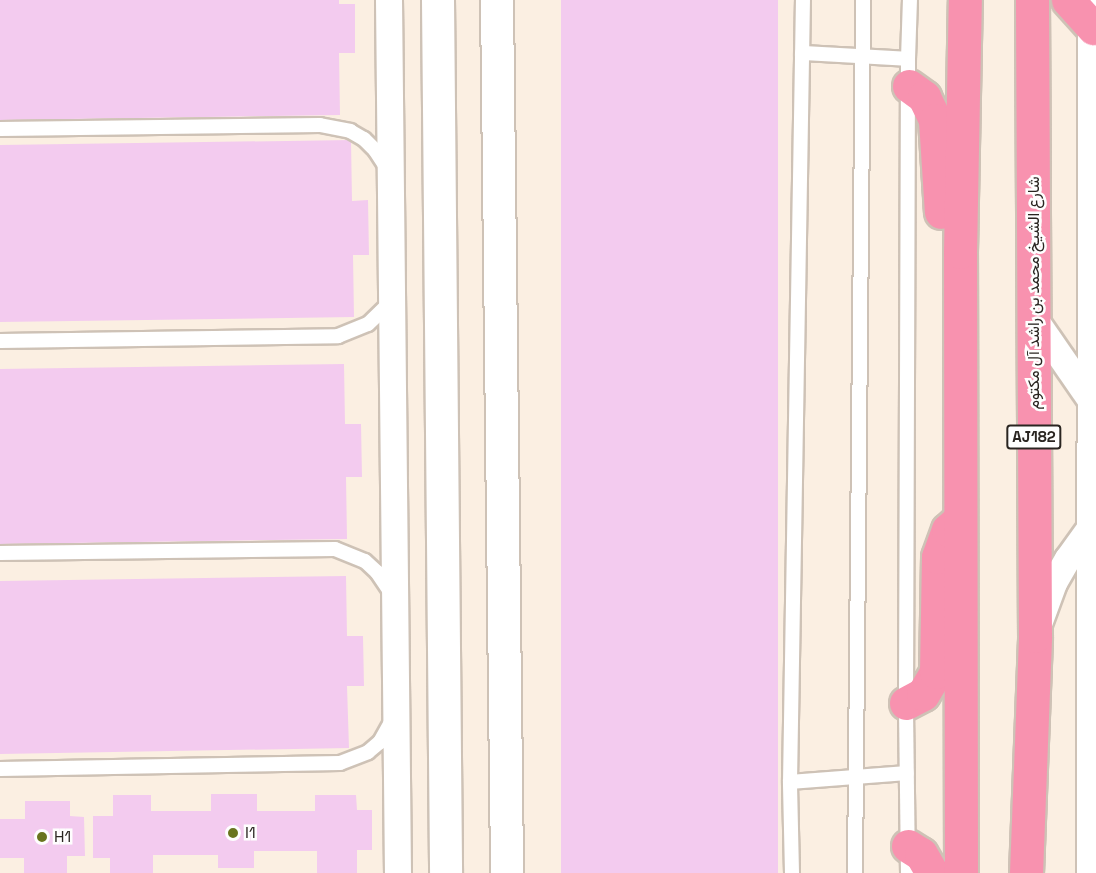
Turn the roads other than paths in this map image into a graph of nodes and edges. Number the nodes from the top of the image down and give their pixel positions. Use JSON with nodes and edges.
{"nodes":[{"id":1,"x":389,"y":0,"type":"edge"},
{"id":2,"x":438,"y":0,"type":"edge"},
{"id":3,"x":497,"y":0,"type":"edge"},
{"id":4,"x":803,"y":0,"type":"edge"},
{"id":5,"x":863,"y":0,"type":"edge"},
{"id":6,"x":910,"y":0,"type":"edge"},
{"id":7,"x":965,"y":0,"type":"edge"},
{"id":8,"x":1032,"y":0,"type":"edge"},
{"id":9,"x":1068,"y":0,"type":"edge"},
{"id":10,"x":1094,"y":19,"type":"edge"},
{"id":11,"x":802,"y":53,"type":"junction"},
{"id":12,"x":863,"y":57,"type":"junction"},
{"id":13,"x":908,"y":73,"type":"junction"},
{"id":14,"x":1094,"y":84,"type":"edge"},
{"id":15,"x":0,"y":129,"type":"edge"},
{"id":16,"x":391,"y":177,"type":"junction"},
{"id":17,"x":1095,"y":191,"type":"edge"},
{"id":18,"x":1095,"y":249,"type":"edge"},
{"id":19,"x":960,"y":252,"type":"junction"},
{"id":20,"x":392,"y":302,"type":"junction"},
{"id":21,"x":1034,"y":318,"type":"junction"},
{"id":22,"x":0,"y":340,"type":"edge"},
{"id":23,"x":1095,"y":351,"type":"edge"},
{"id":24,"x":1095,"y":407,"type":"edge"},
{"id":25,"x":961,"y":518,"type":"junction"},
{"id":26,"x":1095,"y":520,"type":"edge"},
{"id":27,"x":0,"y":553,"type":"edge"},
{"id":28,"x":1094,"y":598,"type":"edge"},
{"id":29,"x":394,"y":599,"type":"junction"},
{"id":30,"x":1035,"y":636,"type":"junction"},
{"id":31,"x":906,"y":704,"type":"junction"},
{"id":32,"x":394,"y":716,"type":"junction"},
{"id":33,"x":0,"y":769,"type":"edge"},
{"id":34,"x":907,"y":772,"type":"junction"},
{"id":35,"x":855,"y":777,"type":"junction"},
{"id":36,"x":790,"y":782,"type":"junction"},
{"id":37,"x":1095,"y":826,"type":"edge"},
{"id":38,"x":908,"y":859,"type":"edge"},
{"id":39,"x":398,"y":873,"type":"edge"},
{"id":40,"x":446,"y":873,"type":"edge"},
{"id":41,"x":507,"y":873,"type":"edge"},
{"id":42,"x":792,"y":873,"type":"edge"},
{"id":43,"x":855,"y":873,"type":"edge"},
{"id":44,"x":932,"y":873,"type":"edge"},
{"id":45,"x":961,"y":873,"type":"edge"},
{"id":46,"x":1026,"y":873,"type":"edge"},
{"id":47,"x":1093,"y":873,"type":"edge"}],
"edges":[{"from":1,"to":16,"type":"street"},
{"from":2,"to":40,"type":"street"},
{"from":3,"to":41,"type":"street"},
{"from":4,"to":11,"type":"lane"},
{"from":5,"to":12,"type":"lane"},
{"from":6,"to":13,"type":"lane"},
{"from":7,"to":19,"type":"highway"},
{"from":8,"to":21,"type":"highway","name":"شارع الشيخ محمد بن راشد آل مكتوم","number":"AJ182"},
{"from":9,"to":10,"type":"highway"},
{"from":10,"to":14,"type":"street"},
{"from":11,"to":12,"type":"lane"},
{"from":11,"to":36,"type":"lane"},
{"from":12,"to":13,"type":"lane"},
{"from":12,"to":35,"type":"lane"},
{"from":13,"to":19,"type":"highway"},
{"from":13,"to":31,"type":"lane"},
{"from":14,"to":17,"type":"street"},
{"from":15,"to":16,"type":"lane"},
{"from":16,"to":20,"type":"street"},
{"from":17,"to":18,"type":"street"},
{"from":18,"to":23,"type":"street"},
{"from":19,"to":25,"type":"highway"},
{"from":20,"to":22,"type":"lane"},
{"from":20,"to":29,"type":"street"},
{"from":21,"to":24,"type":"street"},
{"from":21,"to":30,"type":"highway","name":"شارع الشيخ محمد بن راشد آل مكتوم","number":"AJ182"},
{"from":23,"to":24,"type":"street"},
{"from":24,"to":26,"type":"street"},
{"from":25,"to":31,"type":"highway"},
{"from":25,"to":45,"type":"highway"},
{"from":26,"to":28,"type":"street"},
{"from":26,"to":30,"type":"street"},
{"from":27,"to":29,"type":"lane"},
{"from":28,"to":37,"type":"street"},
{"from":29,"to":32,"type":"street"},
{"from":30,"to":46,"type":"highway","name":"شارع الشيخ محمد بن راشد آل مكتوم","number":"AJ182"},
{"from":31,"to":34,"type":"lane"},
{"from":32,"to":33,"type":"lane"},
{"from":32,"to":39,"type":"street"},
{"from":34,"to":35,"type":"lane"},
{"from":34,"to":38,"type":"lane"},
{"from":35,"to":36,"type":"lane"},
{"from":35,"to":43,"type":"lane"},
{"from":36,"to":42,"type":"lane"},
{"from":37,"to":47,"type":"street"},
{"from":38,"to":44,"type":"highway"}]}
